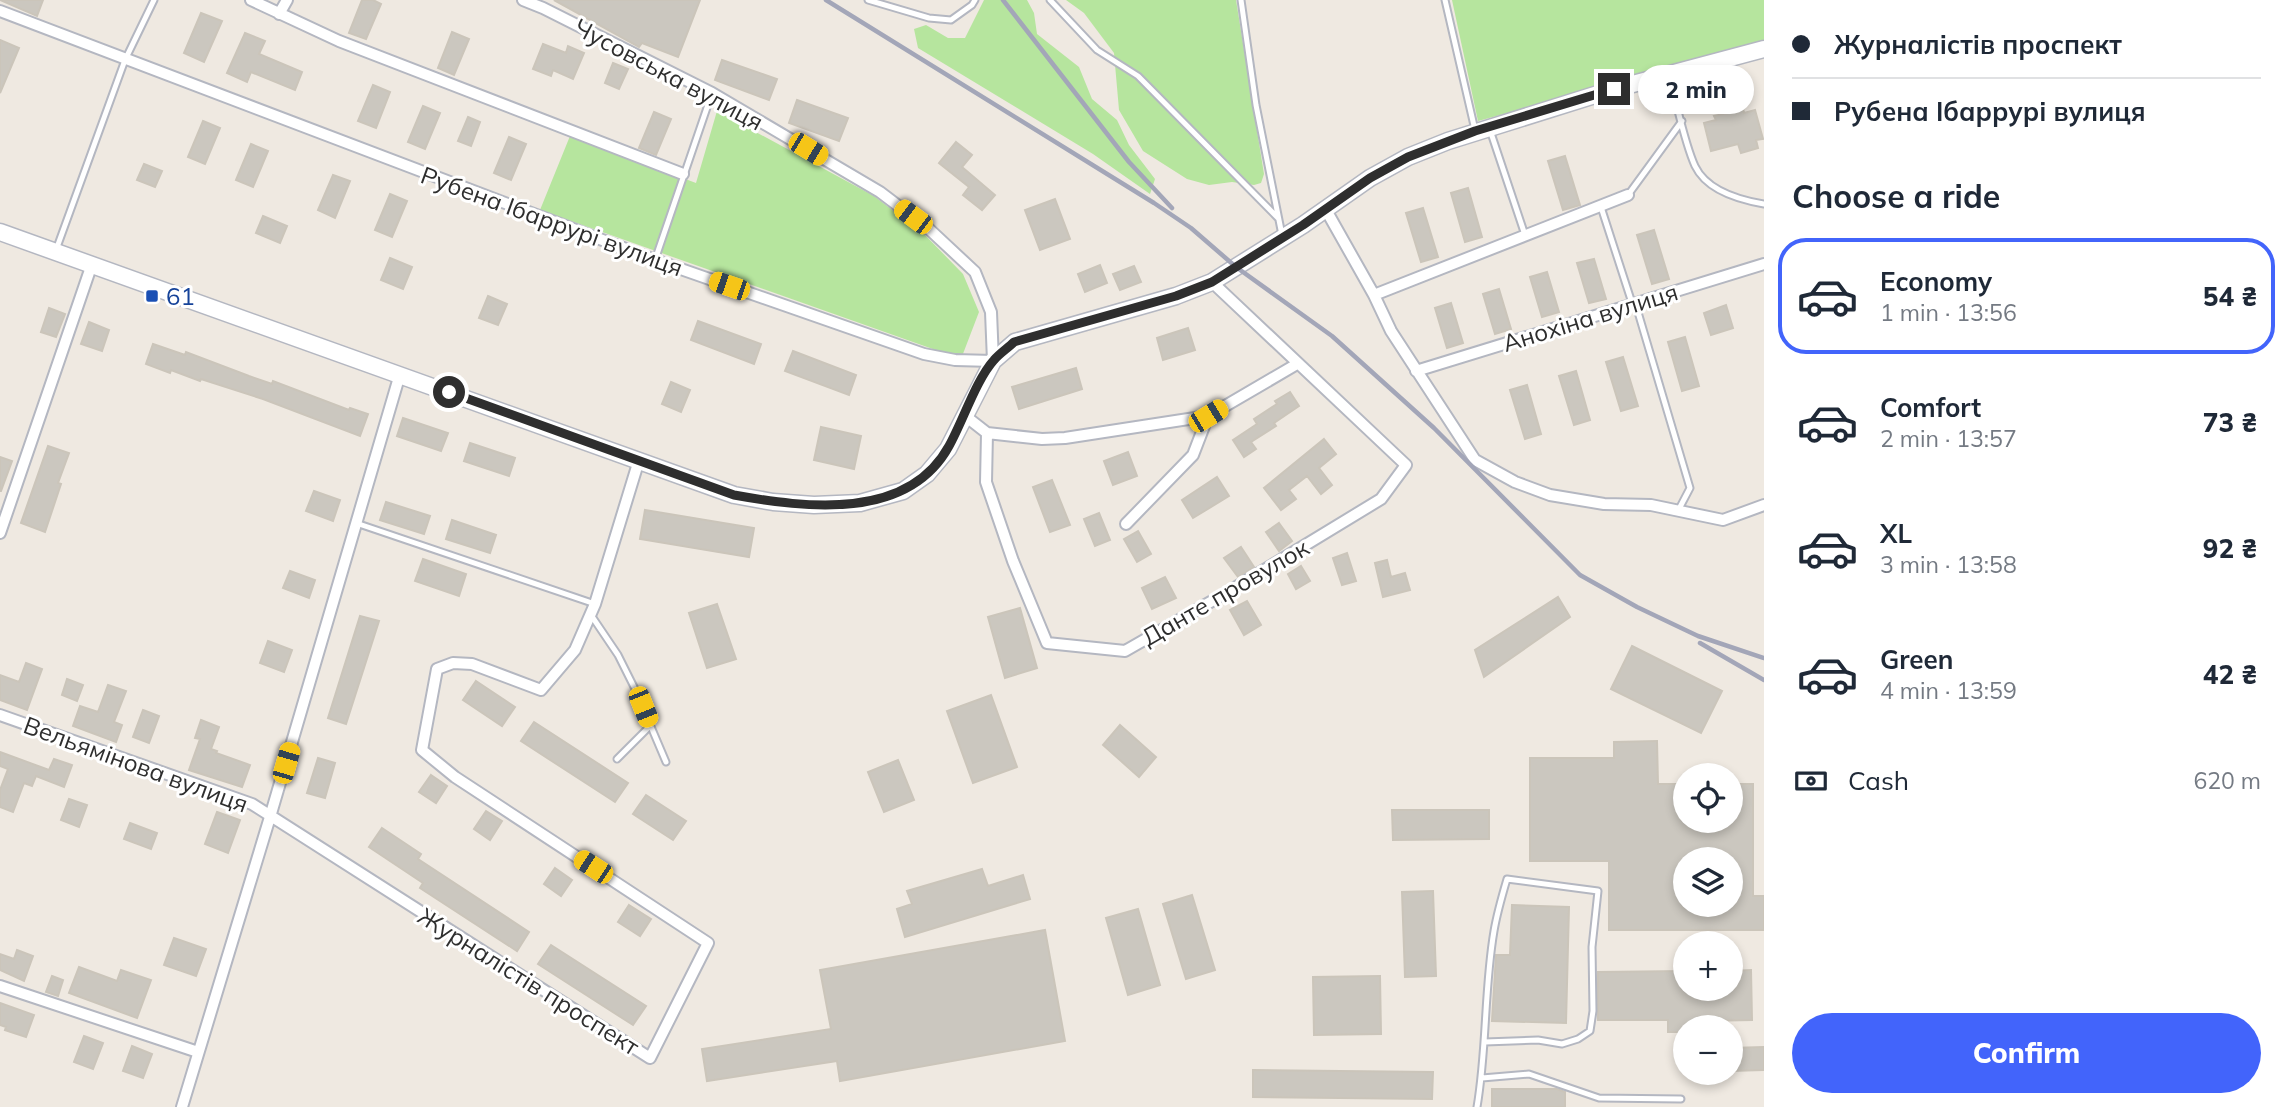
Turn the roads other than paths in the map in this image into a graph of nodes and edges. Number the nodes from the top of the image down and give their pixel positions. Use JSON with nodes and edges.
{"nodes":[{"id":1,"x":154,"y":0,"type":"edge"},
{"id":2,"x":251,"y":0,"type":"edge"},
{"id":3,"x":287,"y":0,"type":"edge"},
{"id":4,"x":523,"y":0,"type":"edge"},
{"id":5,"x":868,"y":0,"type":"edge"},
{"id":6,"x":975,"y":0,"type":"edge"},
{"id":7,"x":1050,"y":0,"type":"edge"},
{"id":8,"x":1241,"y":0,"type":"edge"},
{"id":9,"x":1445,"y":0,"type":"edge"},
{"id":10,"x":0,"y":11,"type":"edge"},
{"id":11,"x":279,"y":14,"type":"junction"},
{"id":12,"x":1764,"y":49,"type":"edge"},
{"id":13,"x":125,"y":60,"type":"junction"},
{"id":14,"x":1668,"y":74,"type":"junction"},
{"id":15,"x":712,"y":93,"type":"junction"},
{"id":16,"x":1682,"y":121,"type":"junction"},
{"id":17,"x":1482,"y":129,"type":"junction"},
{"id":18,"x":683,"y":174,"type":"junction"},
{"id":19,"x":1628,"y":195,"type":"joint"},
{"id":20,"x":1764,"y":204,"type":"edge"},
{"id":21,"x":1601,"y":207,"type":"junction"},
{"id":22,"x":1326,"y":209,"type":"junction"},
{"id":23,"x":1278,"y":218,"type":"junction"},
{"id":24,"x":0,"y":232,"type":"edge"},
{"id":25,"x":1525,"y":235,"type":"junction"},
{"id":26,"x":1283,"y":238,"type":"junction"},
{"id":27,"x":55,"y":253,"type":"junction"},
{"id":28,"x":655,"y":261,"type":"junction"},
{"id":29,"x":92,"y":264,"type":"junction"},
{"id":30,"x":1764,"y":264,"type":"edge"},
{"id":31,"x":1212,"y":282,"type":"junction"},
{"id":32,"x":1374,"y":295,"type":"junction"},
{"id":33,"x":1633,"y":303,"type":"junction"},
{"id":34,"x":993,"y":361,"type":"junction"},
{"id":35,"x":1297,"y":364,"type":"junction"},
{"id":36,"x":1416,"y":372,"type":"junction"},
{"id":37,"x":400,"y":374,"type":"junction"},
{"id":38,"x":964,"y":415,"type":"junction"},
{"id":39,"x":1208,"y":416,"type":"junction"},
{"id":40,"x":988,"y":433,"type":"junction"},
{"id":41,"x":639,"y":460,"type":"junction"},
{"id":42,"x":0,"y":493,"type":"edge"},
{"id":43,"x":12,"y":497,"type":"junction"},
{"id":44,"x":1764,"y":505,"type":"edge"},
{"id":45,"x":1679,"y":509,"type":"junction"},
{"id":46,"x":356,"y":523,"type":"junction"},
{"id":47,"x":1126,"y":524,"type":"dead end"},
{"id":48,"x":0,"y":533,"type":"edge"},
{"id":49,"x":593,"y":610,"type":"junction"},
{"id":50,"x":0,"y":715,"type":"edge"},
{"id":51,"x":650,"y":726,"type":"junction"},
{"id":52,"x":617,"y":759,"type":"dead end"},
{"id":53,"x":666,"y":762,"type":"dead end"},
{"id":54,"x":270,"y":817,"type":"junction"},
{"id":55,"x":0,"y":986,"type":"edge"},
{"id":56,"x":1485,"y":1042,"type":"junction"},
{"id":57,"x":198,"y":1052,"type":"junction"},
{"id":58,"x":1482,"y":1078,"type":"junction"},
{"id":59,"x":1681,"y":1099,"type":"dead end"},
{"id":60,"x":182,"y":1107,"type":"edge"},
{"id":61,"x":1477,"y":1107,"type":"edge"}],
"edges":[{"from":1,"to":13,"type":"lane"},
{"from":2,"to":11,"type":"street"},
{"from":3,"to":11,"type":"street"},
{"from":4,"to":15,"type":"street","name":"Чусовська вулиця"},
{"from":5,"to":6,"type":"lane"},
{"from":7,"to":23,"type":"lane"},
{"from":8,"to":23,"type":"lane"},
{"from":9,"to":17,"type":"lane"},
{"from":10,"to":13,"type":"street","name":"Рубена Ібаррурі вулиця"},
{"from":11,"to":18,"type":"street"},
{"from":12,"to":14,"type":"main road"},
{"from":13,"to":27,"type":"lane"},
{"from":13,"to":28,"type":"street","name":"Рубена Ібаррурі вулиця"},
{"from":14,"to":16,"type":"lane"},
{"from":14,"to":17,"type":"main road"},
{"from":15,"to":18,"type":"lane"},
{"from":15,"to":34,"type":"street","name":"Чусовська вулиця"},
{"from":16,"to":19,"type":"lane"},
{"from":16,"to":20,"type":"lane"},
{"from":17,"to":22,"type":"main road"},
{"from":17,"to":25,"type":"lane"},
{"from":18,"to":28,"type":"lane"},
{"from":19,"to":21,"type":"street"},
{"from":21,"to":25,"type":"street"},
{"from":21,"to":33,"type":"lane"},
{"from":22,"to":26,"type":"main road"},
{"from":22,"to":32,"type":"street"},
{"from":23,"to":26,"type":"lane"},
{"from":24,"to":27,"type":"main road"},
{"from":25,"to":32,"type":"street"},
{"from":26,"to":31,"type":"main road"},
{"from":27,"to":29,"type":"main road"},
{"from":28,"to":34,"type":"street","name":"Рубена Ібаррурі вулиця"},
{"from":29,"to":37,"type":"main road"},
{"from":29,"to":43,"type":"street"},
{"from":30,"to":33,"type":"street","name":"Анохіна вулиця"},
{"from":31,"to":34,"type":"main road"},
{"from":31,"to":35,"type":"street","name":"Данте провулок"},
{"from":32,"to":36,"type":"street"},
{"from":33,"to":36,"type":"street","name":"Анохіна вулиця"},
{"from":33,"to":45,"type":"lane"},
{"from":34,"to":38,"type":"main road"},
{"from":35,"to":39,"type":"street"},
{"from":35,"to":40,"type":"street","name":"Данте провулок"},
{"from":36,"to":45,"type":"street"},
{"from":37,"to":41,"type":"main road"},
{"from":37,"to":46,"type":"street"},
{"from":38,"to":40,"type":"street"},
{"from":38,"to":41,"type":"main road"},
{"from":39,"to":40,"type":"street"},
{"from":39,"to":47,"type":"street"},
{"from":41,"to":49,"type":"street","name":"Журналістів проспект"},
{"from":42,"to":43,"type":"street"},
{"from":43,"to":48,"type":"street"},
{"from":44,"to":45,"type":"street"},
{"from":46,"to":49,"type":"lane"},
{"from":46,"to":54,"type":"street"},
{"from":49,"to":51,"type":"lane"},
{"from":49,"to":54,"type":"street","name":"Журналістів проспект"},
{"from":50,"to":54,"type":"street","name":"Вельямінова вулиця"},
{"from":51,"to":52,"type":"lane"},
{"from":51,"to":53,"type":"lane"},
{"from":54,"to":57,"type":"street"},
{"from":55,"to":57,"type":"street"},
{"from":56,"to":56,"type":"lane"},
{"from":56,"to":58,"type":"lane"},
{"from":57,"to":60,"type":"street"},
{"from":58,"to":59,"type":"lane"},
{"from":58,"to":61,"type":"lane"}]}
